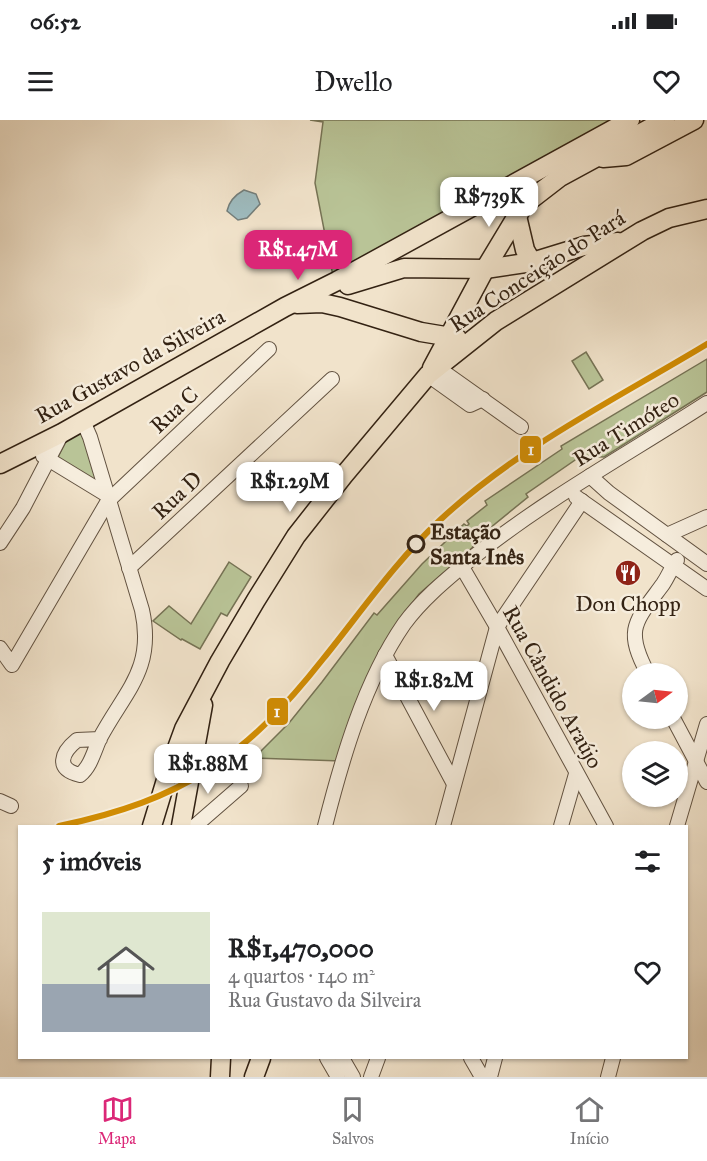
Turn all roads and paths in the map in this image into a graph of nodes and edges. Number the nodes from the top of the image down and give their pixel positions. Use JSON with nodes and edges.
{"nodes":[{"id":1,"x":630,"y":120,"type":"edge"},
{"id":2,"x":665,"y":120,"type":"edge"},
{"id":3,"x":694,"y":120,"type":"edge"},
{"id":4,"x":593,"y":159,"type":"junction"},
{"id":5,"x":707,"y":209,"type":"edge"},
{"id":6,"x":517,"y":216,"type":"junction"},
{"id":7,"x":625,"y":241,"type":"junction"},
{"id":8,"x":532,"y":262,"type":"junction"},
{"id":9,"x":485,"y":268,"type":"junction"},
{"id":10,"x":292,"y":304,"type":"junction"},
{"id":11,"x":422,"y":332,"type":"junction"},
{"id":12,"x":448,"y":337,"type":"junction"},
{"id":13,"x":471,"y":340,"type":"junction"},
{"id":14,"x":269,"y":349,"type":"dead end"},
{"id":15,"x":433,"y":371,"type":"junction"},
{"id":16,"x":332,"y":379,"type":"dead end"},
{"id":17,"x":707,"y":403,"type":"edge"},
{"id":18,"x":83,"y":421,"type":"junction"},
{"id":19,"x":521,"y":427,"type":"dead end"},
{"id":20,"x":62,"y":433,"type":"junction"},
{"id":21,"x":31,"y":448,"type":"junction"},
{"id":22,"x":49,"y":459,"type":"junction"},
{"id":23,"x":0,"y":464,"type":"edge"},
{"id":24,"x":590,"y":476,"type":"junction"},
{"id":25,"x":567,"y":491,"type":"junction"},
{"id":26,"x":108,"y":498,"type":"junction"},
{"id":27,"x":582,"y":501,"type":"junction"},
{"id":28,"x":707,"y":517,"type":"edge"},
{"id":29,"x":667,"y":535,"type":"junction"},
{"id":30,"x":0,"y":543,"type":"edge"},
{"id":31,"x":685,"y":548,"type":"junction"},
{"id":32,"x":707,"y":564,"type":"edge"},
{"id":33,"x":673,"y":565,"type":"junction"},
{"id":34,"x":462,"y":567,"type":"junction"},
{"id":35,"x":129,"y":568,"type":"junction"},
{"id":36,"x":707,"y":590,"type":"edge"},
{"id":37,"x":497,"y":627,"type":"junction"},
{"id":38,"x":0,"y":648,"type":"edge"},
{"id":39,"x":385,"y":655,"type":"junction"},
{"id":40,"x":642,"y":663,"type":"edge"},
{"id":41,"x":205,"y":689,"type":"junction"},
{"id":42,"x":707,"y":724,"type":"edge"},
{"id":43,"x":679,"y":729,"type":"edge"},
{"id":44,"x":100,"y":739,"type":"dead end"},
{"id":45,"x":696,"y":762,"type":"junction"},
{"id":46,"x":576,"y":774,"type":"junction"},
{"id":47,"x":707,"y":782,"type":"edge"},
{"id":48,"x":454,"y":784,"type":"junction"},
{"id":49,"x":241,"y":786,"type":"dead end"},
{"id":50,"x":152,"y":825,"type":"edge"},
{"id":51,"x":181,"y":825,"type":"edge"},
{"id":52,"x":196,"y":825,"type":"edge"},
{"id":53,"x":325,"y":825,"type":"edge"},
{"id":54,"x":443,"y":825,"type":"edge"},
{"id":55,"x":561,"y":825,"type":"edge"},
{"id":56,"x":605,"y":825,"type":"edge"},
{"id":57,"x":677,"y":825,"type":"edge"},
{"id":58,"x":221,"y":1059,"type":"edge"},
{"id":59,"x":261,"y":1059,"type":"edge"},
{"id":60,"x":328,"y":1059,"type":"edge"},
{"id":61,"x":343,"y":1059,"type":"edge"},
{"id":62,"x":378,"y":1059,"type":"edge"},
{"id":63,"x":472,"y":1059,"type":"edge"},
{"id":64,"x":495,"y":1059,"type":"edge"},
{"id":65,"x":613,"y":1059,"type":"edge"},
{"id":66,"x":220,"y":1077,"type":"edge"},
{"id":67,"x":254,"y":1077,"type":"edge"},
{"id":68,"x":338,"y":1077,"type":"edge"},
{"id":69,"x":352,"y":1077,"type":"edge"},
{"id":70,"x":371,"y":1077,"type":"edge"},
{"id":71,"x":482,"y":1077,"type":"edge"},
{"id":72,"x":490,"y":1077,"type":"edge"},
{"id":73,"x":608,"y":1077,"type":"edge"}],
"edges":[{"from":1,"to":10,"type":"main road","name":"Rua Gustavo da Silveira"},
{"from":2,"to":4,"type":"main road"},
{"from":3,"to":4,"type":"main road"},
{"from":4,"to":6,"type":"main road"},
{"from":5,"to":7,"type":"main road","name":"Rua Conceição do Pará"},
{"from":6,"to":8,"type":"main road"},
{"from":6,"to":9,"type":"main road"},
{"from":7,"to":8,"type":"main road"},
{"from":7,"to":13,"type":"main road","name":"Rua Conceição do Pará"},
{"from":8,"to":9,"type":"main road"},
{"from":9,"to":10,"type":"main road"},
{"from":9,"to":12,"type":"main road"},
{"from":10,"to":11,"type":"main road"},
{"from":10,"to":18,"type":"main road","name":"Rua Gustavo da Silveira"},
{"from":11,"to":12,"type":"main road"},
{"from":11,"to":15,"type":"main road"},
{"from":12,"to":13,"type":"main road"},
{"from":12,"to":15,"type":"main road"},
{"from":13,"to":15,"type":"main road","name":"Rua Conceição do Pará"},
{"from":14,"to":26,"type":"street","name":"Rua C"},
{"from":15,"to":19,"type":"street"},
{"from":15,"to":41,"type":"main road","name":"Rua Conceição do Pará"},
{"from":16,"to":35,"type":"street","name":"Rua D"},
{"from":17,"to":24,"type":"street","name":"Rua Timóteo"},
{"from":18,"to":20,"type":"main road","name":"Rua Gustavo da Silveira"},
{"from":18,"to":26,"type":"street"},
{"from":20,"to":21,"type":"main road","name":"Rua Gustavo da Silveira"},
{"from":20,"to":22,"type":"street"},
{"from":21,"to":22,"type":"street"},
{"from":21,"to":23,"type":"main road","name":"Rua Gustavo da Silveira"},
{"from":22,"to":26,"type":"street"},
{"from":22,"to":30,"type":"street"},
{"from":24,"to":25,"type":"street","name":"Rua Timóteo"},
{"from":24,"to":29,"type":"street"},
{"from":25,"to":27,"type":"street"},
{"from":25,"to":34,"type":"street","name":"Rua Timóteo"},
{"from":26,"to":35,"type":"street"},
{"from":26,"to":38,"type":"street","name":"Rua C"},
{"from":27,"to":33,"type":"street"},
{"from":27,"to":37,"type":"street"},
{"from":28,"to":29,"type":"street"},
{"from":29,"to":31,"type":"street"},
{"from":31,"to":32,"type":"street"},
{"from":31,"to":33,"type":"street"},
{"from":33,"to":36,"type":"street"},
{"from":33,"to":40,"type":"street"},
{"from":34,"to":37,"type":"street","name":"Rua Cândido Araújo"},
{"from":34,"to":39,"type":"street","name":"Rua Timóteo"},
{"from":35,"to":44,"type":"street"},
{"from":37,"to":46,"type":"street","name":"Rua Cândido Araújo"},
{"from":37,"to":48,"type":"street"},
{"from":39,"to":48,"type":"street"},
{"from":39,"to":53,"type":"street","name":"Rua Timóteo"},
{"from":41,"to":50,"type":"main road","name":"Rua Conceição do Pará"},
{"from":41,"to":51,"type":"main road"},
{"from":42,"to":45,"type":"street"},
{"from":43,"to":45,"type":"street"},
{"from":45,"to":47,"type":"street"},
{"from":45,"to":57,"type":"street"},
{"from":46,"to":55,"type":"street"},
{"from":46,"to":56,"type":"street","name":"Rua Cândido Araújo"},
{"from":48,"to":54,"type":"street"},
{"from":49,"to":52,"type":"street"},
{"from":58,"to":66,"type":"main road"},
{"from":59,"to":67,"type":"main road"},
{"from":60,"to":68,"type":"street"},
{"from":61,"to":69,"type":"street"},
{"from":62,"to":70,"type":"street"},
{"from":63,"to":71,"type":"street"},
{"from":64,"to":72,"type":"street"},
{"from":65,"to":73,"type":"street"}]}
